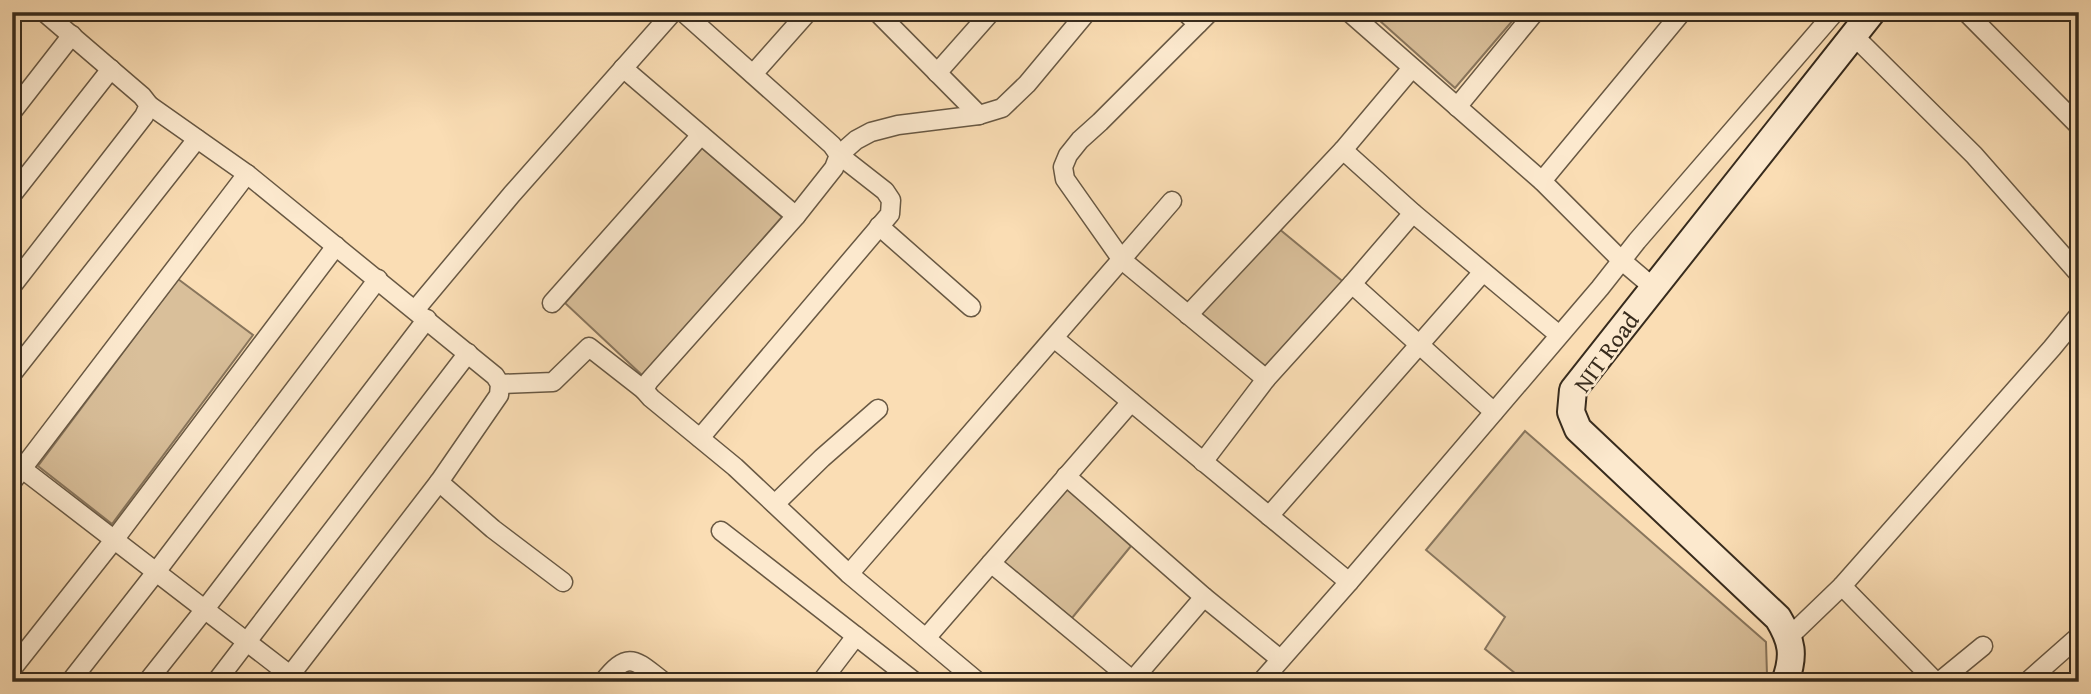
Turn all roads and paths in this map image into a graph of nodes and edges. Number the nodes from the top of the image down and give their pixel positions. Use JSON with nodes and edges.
{"nodes":[{"id":1,"x":44,"y":12,"type":"edge"},
{"id":2,"x":673,"y":12,"type":"edge"},
{"id":3,"x":683,"y":12,"type":"edge"},
{"id":4,"x":808,"y":12,"type":"edge"},
{"id":5,"x":991,"y":12,"type":"edge"},
{"id":6,"x":1087,"y":12,"type":"edge"},
{"id":7,"x":1349,"y":12,"type":"edge"},
{"id":8,"x":1535,"y":12,"type":"edge"},
{"id":9,"x":1682,"y":12,"type":"edge"},
{"id":10,"x":1835,"y":12,"type":"edge"},
{"id":11,"x":1872,"y":12,"type":"edge"},
{"id":12,"x":1966,"y":12,"type":"edge"},
{"id":13,"x":887,"y":16,"type":"edge"},
{"id":14,"x":1198,"y":16,"type":"edge"},
{"id":15,"x":72,"y":35,"type":"junction"},
{"id":16,"x":1853,"y":36,"type":"junction"},
{"id":17,"x":623,"y":68,"type":"junction"},
{"id":18,"x":1412,"y":68,"type":"junction"},
{"id":19,"x":111,"y":69,"type":"junction"},
{"id":20,"x":937,"y":73,"type":"junction"},
{"id":21,"x":753,"y":75,"type":"junction"},
{"id":22,"x":149,"y":105,"type":"junction"},
{"id":23,"x":1457,"y":107,"type":"junction"},
{"id":24,"x":12,"y":112,"type":"edge"},
{"id":25,"x":979,"y":115,"type":"junction"},
{"id":26,"x":2079,"y":126,"type":"edge"},
{"id":27,"x":701,"y":135,"type":"junction"},
{"id":28,"x":197,"y":139,"type":"junction"},
{"id":29,"x":1343,"y":150,"type":"junction"},
{"id":30,"x":839,"y":155,"type":"junction"},
{"id":31,"x":247,"y":174,"type":"junction"},
{"id":32,"x":1542,"y":181,"type":"junction"},
{"id":33,"x":12,"y":195,"type":"edge"},
{"id":34,"x":1172,"y":201,"type":"dead end"},
{"id":35,"x":1413,"y":214,"type":"junction"},
{"id":36,"x":796,"y":216,"type":"junction"},
{"id":37,"x":879,"y":226,"type":"junction"},
{"id":38,"x":336,"y":246,"type":"junction"},
{"id":39,"x":1122,"y":260,"type":"junction"},
{"id":40,"x":1622,"y":260,"type":"junction"},
{"id":41,"x":1483,"y":272,"type":"junction"},
{"id":42,"x":2079,"y":274,"type":"edge"},
{"id":43,"x":378,"y":279,"type":"junction"},
{"id":44,"x":1352,"y":284,"type":"junction"},
{"id":45,"x":12,"y":286,"type":"edge"},
{"id":46,"x":1654,"y":288,"type":"junction"},
{"id":47,"x":552,"y":303,"type":"dead end"},
{"id":48,"x":971,"y":307,"type":"dead end"},
{"id":49,"x":421,"y":314,"type":"junction"},
{"id":50,"x":1188,"y":315,"type":"junction"},
{"id":51,"x":2079,"y":315,"type":"edge"},
{"id":52,"x":1559,"y":335,"type":"junction"},
{"id":53,"x":1054,"y":338,"type":"junction"},
{"id":54,"x":1419,"y":344,"type":"junction"},
{"id":55,"x":468,"y":353,"type":"junction"},
{"id":56,"x":12,"y":374,"type":"edge"},
{"id":57,"x":1266,"y":379,"type":"junction"},
{"id":58,"x":500,"y":384,"type":"junction"},
{"id":59,"x":644,"y":390,"type":"junction"},
{"id":60,"x":1131,"y":402,"type":"junction"},
{"id":61,"x":878,"y":409,"type":"dead end"},
{"id":62,"x":1494,"y":412,"type":"junction"},
{"id":63,"x":700,"y":438,"type":"junction"},
{"id":64,"x":1203,"y":462,"type":"junction"},
{"id":65,"x":16,"y":471,"type":"edge"},
{"id":66,"x":1066,"y":476,"type":"junction"},
{"id":67,"x":439,"y":482,"type":"junction"},
{"id":68,"x":770,"y":499,"type":"junction"},
{"id":69,"x":1269,"y":516,"type":"junction"},
{"id":70,"x":721,"y":531,"type":"dead end"},
{"id":71,"x":114,"y":540,"type":"junction"},
{"id":72,"x":991,"y":563,"type":"junction"},
{"id":73,"x":156,"y":572,"type":"junction"},
{"id":74,"x":849,"y":574,"type":"junction"},
{"id":75,"x":563,"y":582,"type":"dead end"},
{"id":76,"x":1349,"y":582,"type":"junction"},
{"id":77,"x":1842,"y":586,"type":"junction"},
{"id":78,"x":1204,"y":597,"type":"junction"},
{"id":79,"x":205,"y":609,"type":"junction"},
{"id":80,"x":856,"y":636,"type":"junction"},
{"id":81,"x":2079,"y":636,"type":"edge"},
{"id":82,"x":1789,"y":637,"type":"junction"},
{"id":83,"x":926,"y":638,"type":"junction"},
{"id":84,"x":247,"y":642,"type":"junction"},
{"id":85,"x":1983,"y":646,"type":"dead end"},
{"id":86,"x":1280,"y":659,"type":"junction"},
{"id":87,"x":12,"y":669,"type":"edge"},
{"id":88,"x":292,"y":679,"type":"edge"},
{"id":89,"x":906,"y":679,"type":"edge"},
{"id":90,"x":1132,"y":681,"type":"edge"},
{"id":91,"x":70,"y":682,"type":"edge"},
{"id":92,"x":147,"y":682,"type":"edge"},
{"id":93,"x":216,"y":682,"type":"edge"},
{"id":94,"x":604,"y":682,"type":"edge"},
{"id":95,"x":664,"y":682,"type":"edge"},
{"id":96,"x":821,"y":682,"type":"edge"},
{"id":97,"x":978,"y":682,"type":"edge"},
{"id":98,"x":1261,"y":682,"type":"edge"},
{"id":99,"x":1785,"y":682,"type":"edge"},
{"id":100,"x":1937,"y":682,"type":"edge"},
{"id":101,"x":2027,"y":682,"type":"edge"}],
"edges":[{"from":1,"to":15,"type":"street"},
{"from":2,"to":17,"type":"street"},
{"from":3,"to":21,"type":"street"},
{"from":4,"to":21,"type":"street"},
{"from":5,"to":20,"type":"street"},
{"from":6,"to":25,"type":"street"},
{"from":7,"to":18,"type":"street"},
{"from":8,"to":23,"type":"street"},
{"from":9,"to":32,"type":"street"},
{"from":10,"to":40,"type":"street"},
{"from":11,"to":16,"type":"main road","name":"NIT Road"},
{"from":12,"to":26,"type":"street"},
{"from":13,"to":20,"type":"street"},
{"from":14,"to":39,"type":"street"},
{"from":15,"to":19,"type":"street"},
{"from":15,"to":24,"type":"street"},
{"from":16,"to":42,"type":"street"},
{"from":16,"to":46,"type":"main road","name":"NIT Road"},
{"from":17,"to":27,"type":"street"},
{"from":17,"to":49,"type":"street"},
{"from":18,"to":23,"type":"street"},
{"from":18,"to":29,"type":"street"},
{"from":19,"to":22,"type":"street"},
{"from":19,"to":33,"type":"street"},
{"from":20,"to":25,"type":"street"},
{"from":21,"to":30,"type":"street"},
{"from":22,"to":28,"type":"street"},
{"from":22,"to":45,"type":"street"},
{"from":23,"to":32,"type":"street"},
{"from":25,"to":30,"type":"street"},
{"from":27,"to":36,"type":"street"},
{"from":27,"to":47,"type":"street"},
{"from":28,"to":31,"type":"street"},
{"from":28,"to":56,"type":"street"},
{"from":29,"to":35,"type":"street"},
{"from":29,"to":50,"type":"street"},
{"from":30,"to":36,"type":"street"},
{"from":30,"to":37,"type":"street"},
{"from":31,"to":38,"type":"street"},
{"from":31,"to":65,"type":"street"},
{"from":32,"to":40,"type":"street"},
{"from":34,"to":39,"type":"street"},
{"from":35,"to":41,"type":"street"},
{"from":35,"to":44,"type":"street"},
{"from":36,"to":59,"type":"street"},
{"from":37,"to":48,"type":"street"},
{"from":37,"to":63,"type":"street"},
{"from":38,"to":43,"type":"street"},
{"from":38,"to":71,"type":"street"},
{"from":39,"to":50,"type":"street"},
{"from":39,"to":53,"type":"street"},
{"from":40,"to":46,"type":"street"},
{"from":40,"to":52,"type":"street"},
{"from":41,"to":52,"type":"street"},
{"from":41,"to":54,"type":"street"},
{"from":43,"to":49,"type":"street"},
{"from":43,"to":73,"type":"street"},
{"from":44,"to":54,"type":"street"},
{"from":44,"to":57,"type":"street"},
{"from":46,"to":82,"type":"main road","name":"NIT Road"},
{"from":49,"to":55,"type":"street"},
{"from":49,"to":79,"type":"street"},
{"from":50,"to":57,"type":"street"},
{"from":51,"to":77,"type":"street"},
{"from":52,"to":62,"type":"street"},
{"from":53,"to":60,"type":"street"},
{"from":53,"to":74,"type":"street"},
{"from":54,"to":62,"type":"street"},
{"from":54,"to":69,"type":"street"},
{"from":55,"to":58,"type":"street"},
{"from":55,"to":84,"type":"street"},
{"from":57,"to":64,"type":"street"},
{"from":58,"to":59,"type":"street"},
{"from":58,"to":67,"type":"street"},
{"from":59,"to":63,"type":"street"},
{"from":60,"to":64,"type":"street"},
{"from":60,"to":66,"type":"street"},
{"from":61,"to":68,"type":"street"},
{"from":62,"to":76,"type":"street"},
{"from":63,"to":68,"type":"street"},
{"from":64,"to":69,"type":"street"},
{"from":65,"to":71,"type":"street"},
{"from":66,"to":72,"type":"street"},
{"from":66,"to":78,"type":"street"},
{"from":67,"to":75,"type":"street"},
{"from":67,"to":88,"type":"street"},
{"from":68,"to":74,"type":"street"},
{"from":69,"to":76,"type":"street"},
{"from":70,"to":80,"type":"street"},
{"from":71,"to":73,"type":"street"},
{"from":71,"to":87,"type":"street"},
{"from":72,"to":83,"type":"street"},
{"from":72,"to":90,"type":"street"},
{"from":73,"to":79,"type":"street"},
{"from":73,"to":91,"type":"street"},
{"from":74,"to":83,"type":"street"},
{"from":76,"to":86,"type":"street"},
{"from":77,"to":82,"type":"street"},
{"from":77,"to":100,"type":"street"},
{"from":78,"to":86,"type":"street"},
{"from":78,"to":90,"type":"street"},
{"from":79,"to":84,"type":"street"},
{"from":79,"to":92,"type":"street"},
{"from":80,"to":89,"type":"street"},
{"from":80,"to":96,"type":"street"},
{"from":81,"to":101,"type":"street"},
{"from":82,"to":99,"type":"main road"},
{"from":83,"to":97,"type":"street"},
{"from":84,"to":88,"type":"street"},
{"from":84,"to":93,"type":"street"},
{"from":85,"to":100,"type":"street"},
{"from":86,"to":98,"type":"street"},
{"from":94,"to":95,"type":"street"}]}
